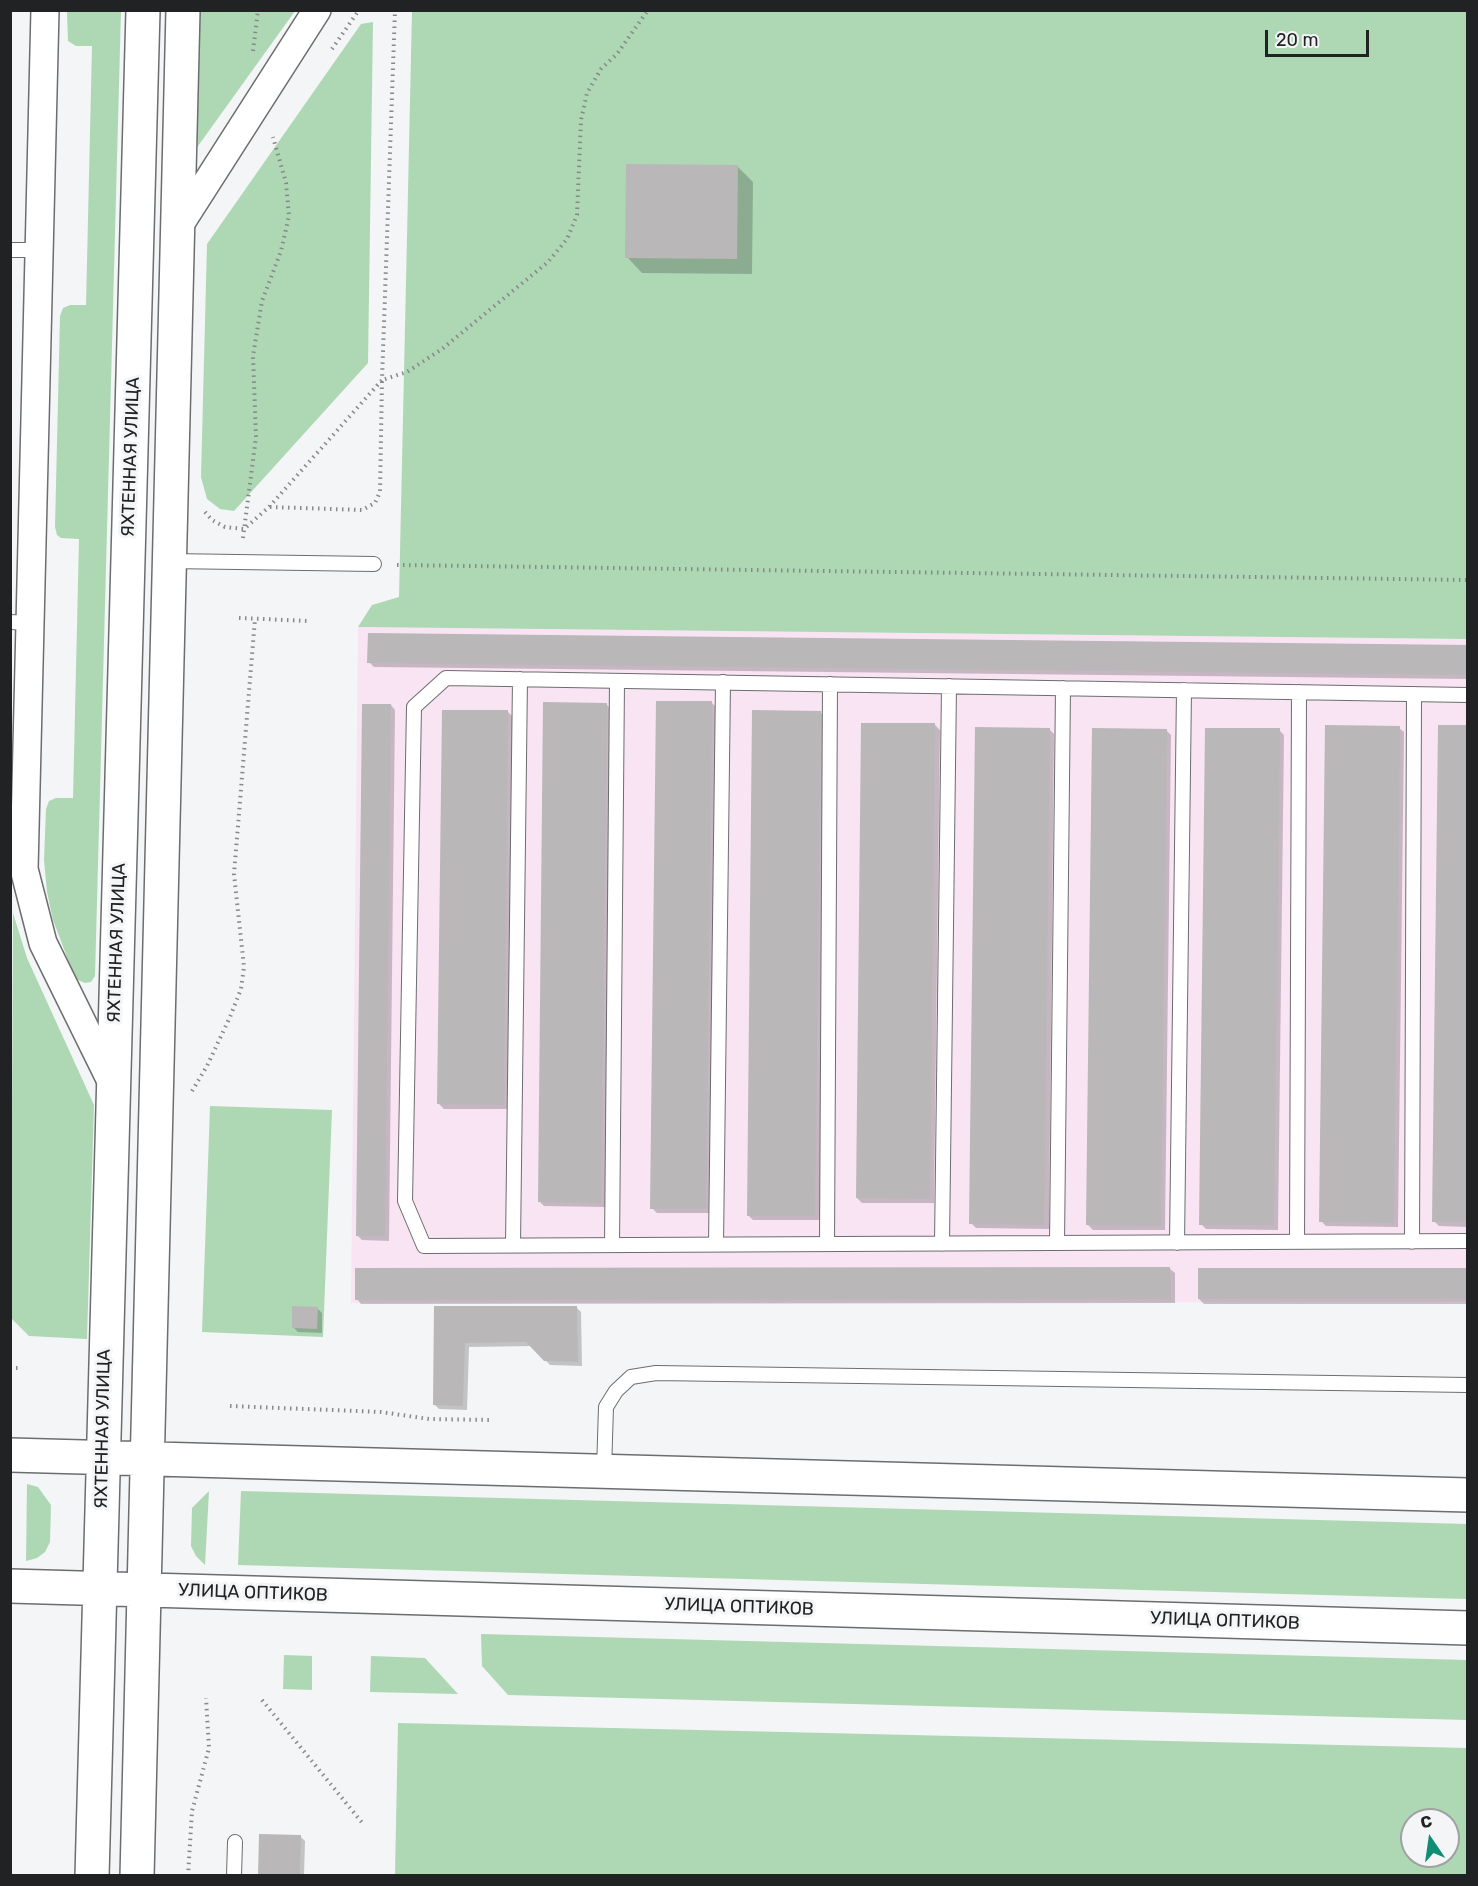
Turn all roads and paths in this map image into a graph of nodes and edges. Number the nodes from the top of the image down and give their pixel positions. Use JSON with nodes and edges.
{"nodes":[{"id":1,"x":45,"y":10,"type":"edge"},
{"id":2,"x":143,"y":10,"type":"edge"},
{"id":3,"x":183,"y":10,"type":"edge"},
{"id":4,"x":258,"y":10,"type":"edge"},
{"id":5,"x":317,"y":10,"type":"edge"},
{"id":6,"x":359,"y":10,"type":"edge"},
{"id":7,"x":395,"y":10,"type":"edge"},
{"id":8,"x":648,"y":10,"type":"edge"},
{"id":9,"x":326,"y":59,"type":"dead end"},
{"id":10,"x":262,"y":99,"type":"junction"},
{"id":11,"x":279,"y":128,"type":"dead end"},
{"id":12,"x":273,"y":137,"type":"junction"},
{"id":13,"x":266,"y":147,"type":"dead end"},
{"id":14,"x":177,"y":229,"type":"junction"},
{"id":15,"x":10,"y":250,"type":"edge"},
{"id":16,"x":38,"y":250,"type":"junction"},
{"id":17,"x":382,"y":380,"type":"junction"},
{"id":18,"x":269,"y":507,"type":"junction"},
{"id":19,"x":202,"y":509,"type":"dead end"},
{"id":20,"x":244,"y":529,"type":"junction"},
{"id":21,"x":169,"y":561,"type":"junction"},
{"id":22,"x":374,"y":564,"type":"joint"},
{"id":23,"x":1467,"y":580,"type":"edge"},
{"id":24,"x":238,"y":618,"type":"dead end"},
{"id":25,"x":255,"y":619,"type":"junction"},
{"id":26,"x":308,"y":621,"type":"dead end"},
{"id":27,"x":20,"y":622,"type":"edge"},
{"id":28,"x":520,"y":679,"type":"junction"},
{"id":29,"x":616,"y":681,"type":"junction"},
{"id":30,"x":723,"y":682,"type":"junction"},
{"id":31,"x":830,"y":684,"type":"junction"},
{"id":32,"x":949,"y":686,"type":"junction"},
{"id":33,"x":1063,"y":688,"type":"junction"},
{"id":34,"x":1184,"y":690,"type":"junction"},
{"id":35,"x":1299,"y":692,"type":"junction"},
{"id":36,"x":1414,"y":694,"type":"junction"},
{"id":37,"x":1467,"y":695,"type":"edge"},
{"id":38,"x":114,"y":1085,"type":"junction"},
{"id":39,"x":189,"y":1097,"type":"dead end"},
{"id":40,"x":1467,"y":1241,"type":"edge"},
{"id":41,"x":1298,"y":1242,"type":"junction"},
{"id":42,"x":1412,"y":1242,"type":"junction"},
{"id":43,"x":1058,"y":1243,"type":"junction"},
{"id":44,"x":1178,"y":1243,"type":"junction"},
{"id":45,"x":716,"y":1244,"type":"junction"},
{"id":46,"x":827,"y":1244,"type":"junction"},
{"id":47,"x":942,"y":1244,"type":"junction"},
{"id":48,"x":513,"y":1245,"type":"junction"},
{"id":49,"x":612,"y":1245,"type":"junction"},
{"id":50,"x":10,"y":1368,"type":"edge"},
{"id":51,"x":21,"y":1368,"type":"dead end"},
{"id":52,"x":1467,"y":1385,"type":"edge"},
{"id":53,"x":230,"y":1406,"type":"dead end"},
{"id":54,"x":491,"y":1420,"type":"dead end"},
{"id":55,"x":10,"y":1455,"type":"edge"},
{"id":56,"x":103,"y":1457,"type":"junction"},
{"id":57,"x":147,"y":1458,"type":"junction"},
{"id":58,"x":604,"y":1471,"type":"junction"},
{"id":59,"x":1467,"y":1495,"type":"edge"},
{"id":60,"x":10,"y":1586,"type":"edge"},
{"id":61,"x":99,"y":1588,"type":"junction"},
{"id":62,"x":144,"y":1590,"type":"junction"},
{"id":63,"x":1467,"y":1628,"type":"edge"},
{"id":64,"x":206,"y":1698,"type":"dead end"},
{"id":65,"x":262,"y":1700,"type":"dead end"},
{"id":66,"x":364,"y":1825,"type":"dead end"},
{"id":67,"x":235,"y":1842,"type":"dead end"},
{"id":68,"x":92,"y":1875,"type":"edge"},
{"id":69,"x":137,"y":1875,"type":"edge"},
{"id":70,"x":188,"y":1875,"type":"edge"},
{"id":71,"x":234,"y":1875,"type":"edge"}],
"edges":[{"from":1,"to":16,"type":"street"},
{"from":2,"to":38,"type":"street","name":"ЯХТЕННАЯ УЛИЦА"},
{"from":3,"to":14,"type":"street"},
{"from":4,"to":10,"type":"path"},
{"from":5,"to":10,"type":"street"},
{"from":6,"to":9,"type":"path"},
{"from":7,"to":17,"type":"path"},
{"from":8,"to":17,"type":"path"},
{"from":10,"to":12,"type":"path"},
{"from":10,"to":14,"type":"street"},
{"from":11,"to":12,"type":"path"},
{"from":12,"to":13,"type":"path"},
{"from":12,"to":20,"type":"path"},
{"from":14,"to":21,"type":"street"},
{"from":15,"to":16,"type":"lane"},
{"from":16,"to":27,"type":"street"},
{"from":17,"to":18,"type":"path"},
{"from":17,"to":18,"type":"path"},
{"from":18,"to":20,"type":"path"},
{"from":19,"to":20,"type":"path"},
{"from":21,"to":22,"type":"lane"},
{"from":21,"to":57,"type":"street"},
{"from":22,"to":23,"type":"path"},
{"from":24,"to":25,"type":"path"},
{"from":25,"to":26,"type":"path"},
{"from":25,"to":39,"type":"path"},
{"from":27,"to":38,"type":"street"},
{"from":28,"to":29,"type":"lane"},
{"from":28,"to":48,"type":"lane"},
{"from":28,"to":48,"type":"lane"},
{"from":29,"to":30,"type":"lane"},
{"from":29,"to":49,"type":"lane"},
{"from":30,"to":31,"type":"lane"},
{"from":30,"to":45,"type":"lane"},
{"from":31,"to":32,"type":"lane"},
{"from":31,"to":46,"type":"lane"},
{"from":32,"to":33,"type":"lane"},
{"from":32,"to":47,"type":"lane"},
{"from":33,"to":34,"type":"lane"},
{"from":33,"to":43,"type":"lane"},
{"from":34,"to":35,"type":"lane"},
{"from":34,"to":44,"type":"lane"},
{"from":35,"to":36,"type":"lane"},
{"from":35,"to":41,"type":"lane"},
{"from":36,"to":37,"type":"lane"},
{"from":36,"to":42,"type":"lane"},
{"from":38,"to":56,"type":"street","name":"ЯХТЕННАЯ УЛИЦА"},
{"from":40,"to":42,"type":"lane"},
{"from":41,"to":42,"type":"lane"},
{"from":41,"to":44,"type":"lane"},
{"from":43,"to":44,"type":"lane"},
{"from":43,"to":47,"type":"lane"},
{"from":45,"to":46,"type":"lane"},
{"from":45,"to":49,"type":"lane"},
{"from":46,"to":47,"type":"lane"},
{"from":48,"to":49,"type":"lane"},
{"from":50,"to":51,"type":"path"},
{"from":52,"to":58,"type":"lane"},
{"from":53,"to":54,"type":"path"},
{"from":55,"to":56,"type":"street"},
{"from":56,"to":57,"type":"street"},
{"from":56,"to":61,"type":"street","name":"ЯХТЕННАЯ УЛИЦА"},
{"from":57,"to":58,"type":"street"},
{"from":57,"to":62,"type":"street"},
{"from":58,"to":59,"type":"street"},
{"from":60,"to":61,"type":"street","name":"УЛИЦА ОПТИКОВ"},
{"from":61,"to":62,"type":"street","name":"УЛИЦА ОПТИКОВ"},
{"from":61,"to":68,"type":"street","name":"ЯХТЕННАЯ УЛИЦА"},
{"from":62,"to":63,"type":"street","name":"УЛИЦА ОПТИКОВ"},
{"from":62,"to":69,"type":"street"},
{"from":64,"to":70,"type":"path"},
{"from":65,"to":66,"type":"path"},
{"from":67,"to":71,"type":"lane"}]}
